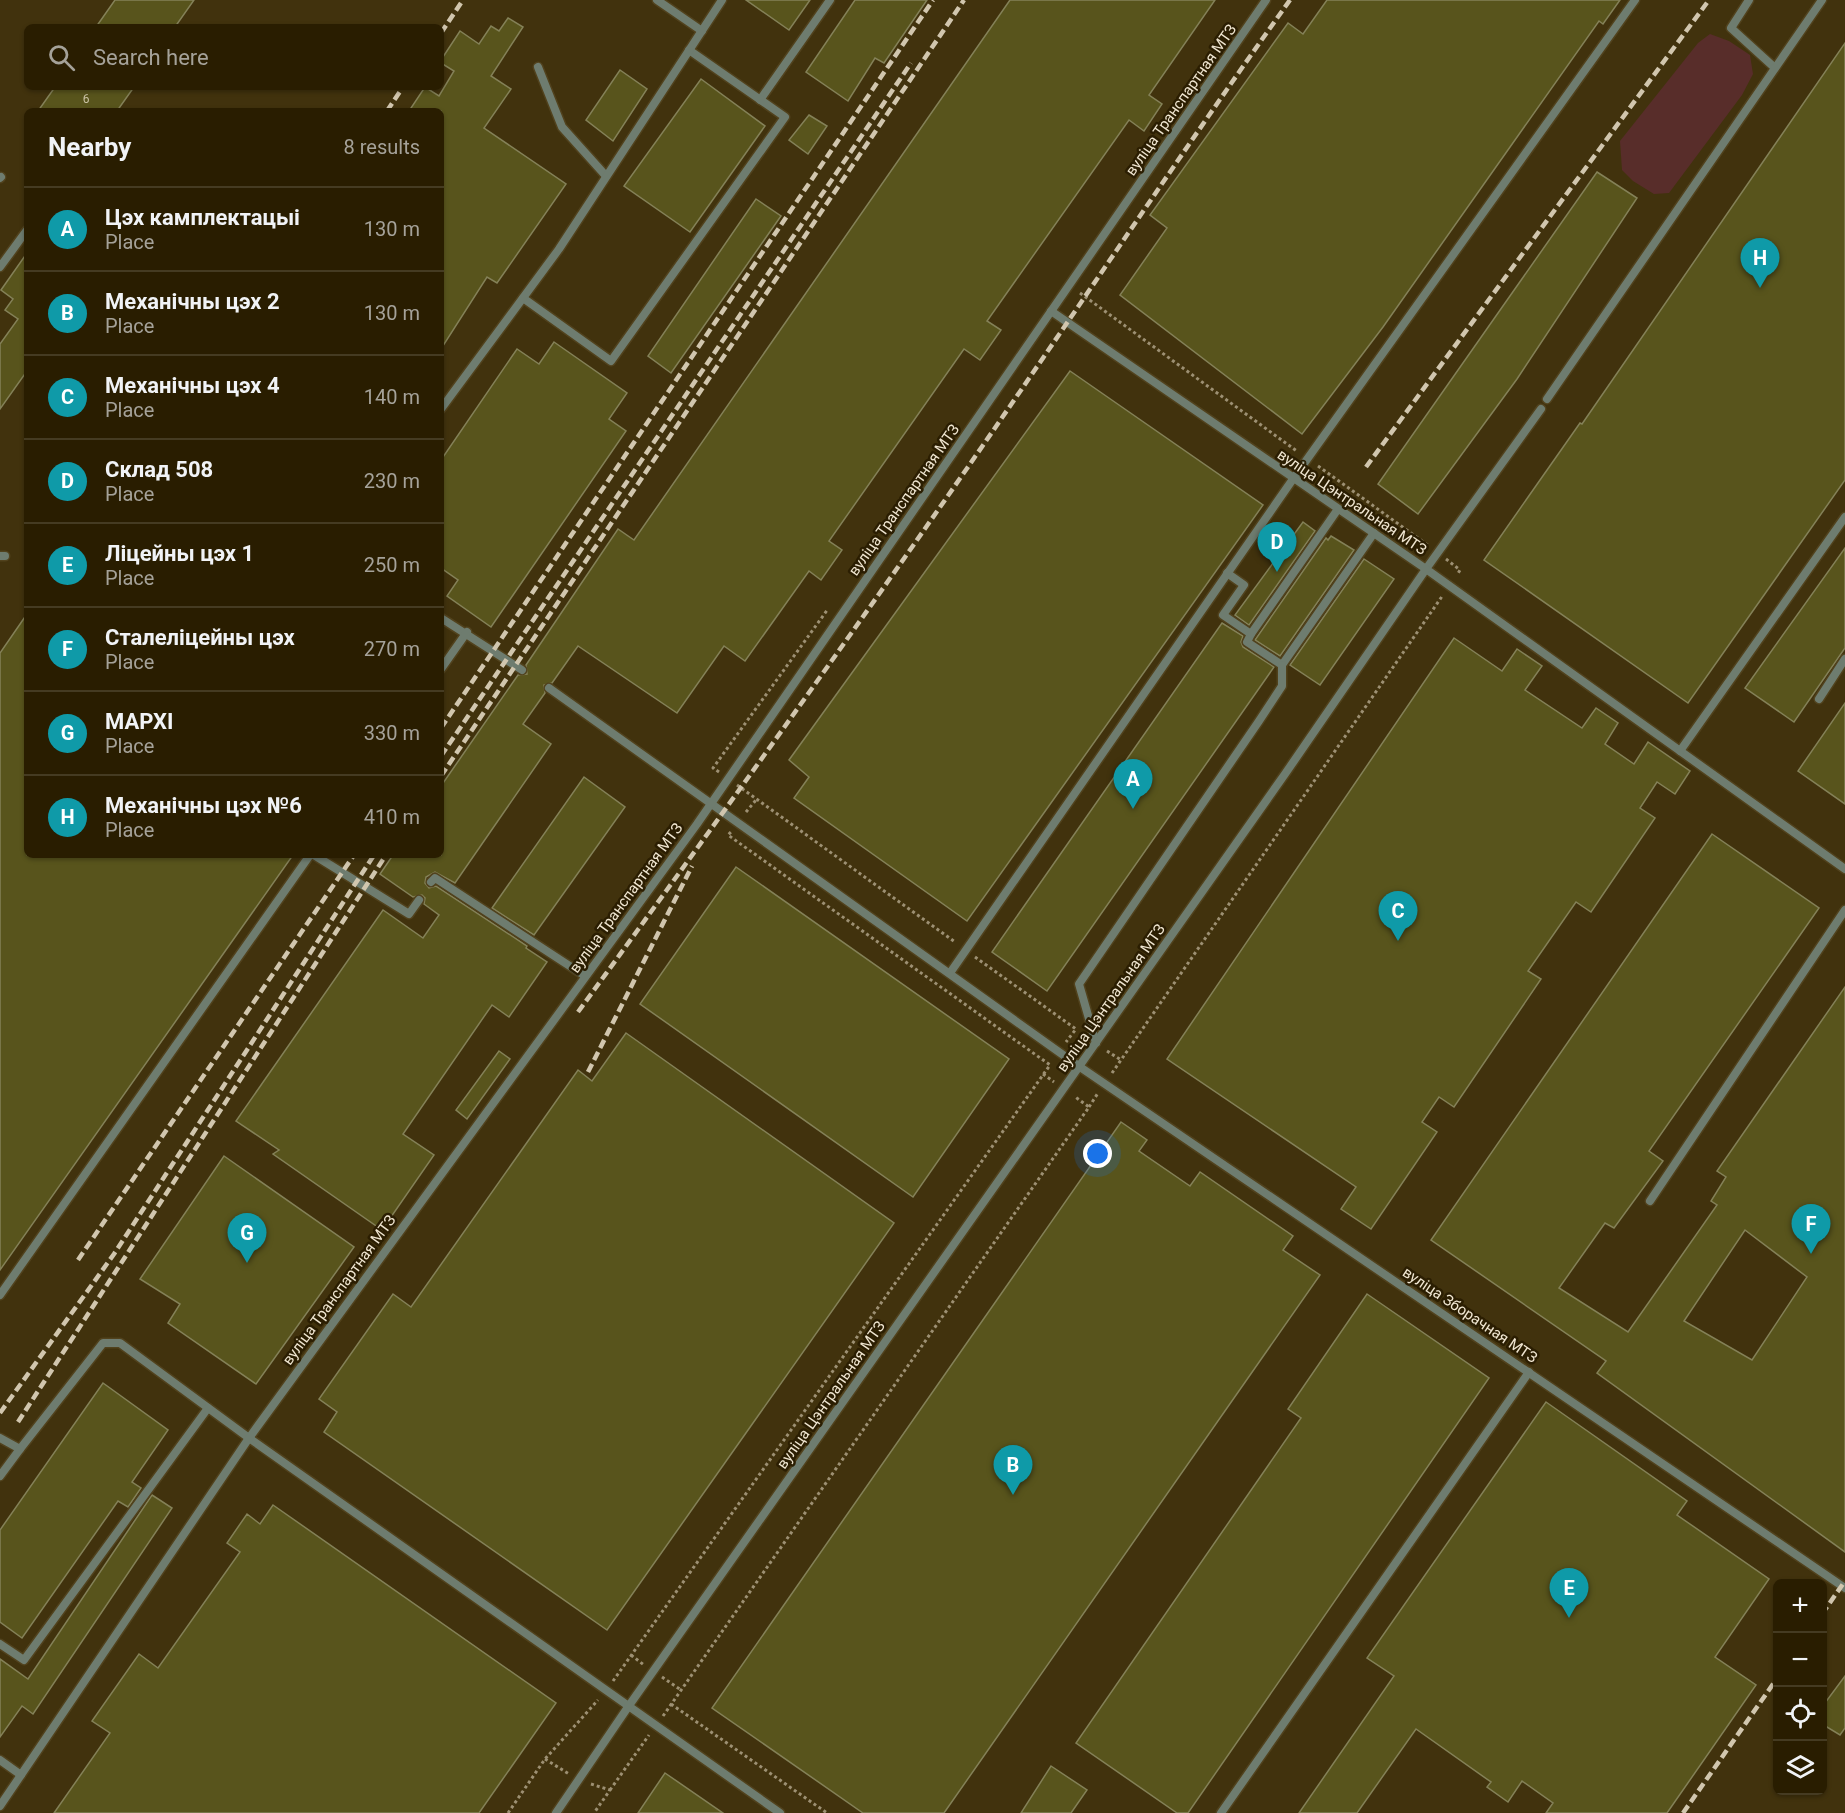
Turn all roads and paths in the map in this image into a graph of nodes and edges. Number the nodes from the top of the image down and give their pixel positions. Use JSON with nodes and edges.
{"nodes":[{"id":1,"x":657,"y":0,"type":"edge"},
{"id":2,"x":722,"y":0,"type":"edge"},
{"id":3,"x":830,"y":0,"type":"edge"},
{"id":4,"x":1266,"y":0,"type":"edge"},
{"id":5,"x":1635,"y":0,"type":"edge"},
{"id":6,"x":1749,"y":0,"type":"edge"},
{"id":7,"x":1822,"y":0,"type":"edge"},
{"id":8,"x":702,"y":31,"type":"junction"},
{"id":9,"x":689,"y":50,"type":"junction"},
{"id":10,"x":538,"y":67,"type":"dead end"},
{"id":11,"x":1775,"y":68,"type":"junction"},
{"id":12,"x":760,"y":100,"type":"junction"},
{"id":13,"x":606,"y":176,"type":"junction"},
{"id":14,"x":24,"y":234,"type":"edge"},
{"id":15,"x":0,"y":267,"type":"edge"},
{"id":16,"x":523,"y":298,"type":"junction"},
{"id":17,"x":1051,"y":311,"type":"junction"},
{"id":18,"x":1547,"y":399,"type":"dead end"},
{"id":19,"x":444,"y":406,"type":"edge"},
{"id":20,"x":1541,"y":409,"type":"dead end"},
{"id":21,"x":1293,"y":479,"type":"junction"},
{"id":22,"x":1338,"y":509,"type":"junction"},
{"id":23,"x":1845,"y":516,"type":"edge"},
{"id":24,"x":1374,"y":533,"type":"junction"},
{"id":25,"x":1426,"y":569,"type":"junction"},
{"id":26,"x":1227,"y":573,"type":"junction"},
{"id":27,"x":444,"y":620,"type":"edge"},
{"id":28,"x":467,"y":632,"type":"junction"},
{"id":29,"x":1251,"y":634,"type":"junction"},
{"id":30,"x":1845,"y":659,"type":"edge"},
{"id":31,"x":444,"y":665,"type":"edge"},
{"id":32,"x":1282,"y":665,"type":"junction"},
{"id":33,"x":522,"y":669,"type":"dead end"},
{"id":34,"x":549,"y":688,"type":"dead end"},
{"id":35,"x":1819,"y":699,"type":"dead end"},
{"id":36,"x":1680,"y":751,"type":"junction"},
{"id":37,"x":712,"y":802,"type":"junction"},
{"id":38,"x":738,"y":822,"type":"junction"},
{"id":39,"x":310,"y":858,"type":"edge"},
{"id":40,"x":317,"y":858,"type":"edge"},
{"id":41,"x":1845,"y":869,"type":"edge"},
{"id":42,"x":431,"y":882,"type":"dead end"},
{"id":43,"x":419,"y":900,"type":"dead end"},
{"id":44,"x":1845,"y":910,"type":"edge"},
{"id":45,"x":966,"y":950,"type":"junction"},
{"id":46,"x":950,"y":973,"type":"junction"},
{"id":47,"x":585,"y":976,"type":"junction"},
{"id":48,"x":1096,"y":1043,"type":"junction"},
{"id":49,"x":1059,"y":1052,"type":"junction"},
{"id":50,"x":1050,"y":1065,"type":"junction"},
{"id":51,"x":1080,"y":1066,"type":"junction"},
{"id":52,"x":1043,"y":1074,"type":"junction"},
{"id":53,"x":1064,"y":1089,"type":"junction"},
{"id":54,"x":1650,"y":1201,"type":"dead end"},
{"id":55,"x":0,"y":1296,"type":"edge"},
{"id":56,"x":1529,"y":1372,"type":"junction"},
{"id":57,"x":208,"y":1408,"type":"junction"},
{"id":58,"x":0,"y":1438,"type":"edge"},
{"id":59,"x":249,"y":1438,"type":"junction"},
{"id":60,"x":20,"y":1449,"type":"junction"},
{"id":61,"x":0,"y":1476,"type":"edge"},
{"id":62,"x":1845,"y":1587,"type":"edge"},
{"id":63,"x":0,"y":1644,"type":"edge"},
{"id":64,"x":605,"y":1692,"type":"junction"},
{"id":65,"x":671,"y":1704,"type":"junction"},
{"id":66,"x":628,"y":1707,"type":"junction"},
{"id":67,"x":655,"y":1726,"type":"junction"},
{"id":68,"x":0,"y":1760,"type":"edge"},
{"id":69,"x":21,"y":1775,"type":"junction"},
{"id":70,"x":610,"y":1790,"type":"dead end"},
{"id":71,"x":0,"y":1806,"type":"edge"},
{"id":72,"x":508,"y":1813,"type":"edge"},
{"id":73,"x":556,"y":1813,"type":"edge"},
{"id":74,"x":780,"y":1813,"type":"edge"},
{"id":75,"x":827,"y":1813,"type":"edge"},
{"id":76,"x":1221,"y":1813,"type":"edge"}],
"edges":[{"from":1,"to":8,"type":"lane"},
{"from":2,"to":8,"type":"lane"},
{"from":3,"to":12,"type":"lane"},
{"from":4,"to":17,"type":"lane","name":"вуліца Транспартная МТЗ"},
{"from":5,"to":21,"type":"lane"},
{"from":6,"to":11,"type":"lane"},
{"from":7,"to":11,"type":"lane"},
{"from":8,"to":9,"type":"lane"},
{"from":9,"to":12,"type":"lane"},
{"from":9,"to":13,"type":"lane"},
{"from":10,"to":13,"type":"lane"},
{"from":11,"to":18,"type":"lane"},
{"from":12,"to":16,"type":"lane"},
{"from":13,"to":16,"type":"lane"},
{"from":14,"to":15,"type":"lane"},
{"from":16,"to":19,"type":"lane"},
{"from":17,"to":21,"type":"lane","name":"вуліца Цэнтральная МТЗ"},
{"from":17,"to":37,"type":"lane","name":"вуліца Транспартная МТЗ"},
{"from":20,"to":25,"type":"lane"},
{"from":21,"to":22,"type":"lane","name":"вуліца Цэнтральная МТЗ"},
{"from":21,"to":26,"type":"lane"},
{"from":22,"to":24,"type":"lane","name":"вуліца Цэнтральная МТЗ"},
{"from":22,"to":29,"type":"lane"},
{"from":23,"to":36,"type":"lane"},
{"from":24,"to":25,"type":"lane","name":"вуліца Цэнтральная МТЗ"},
{"from":24,"to":32,"type":"lane"},
{"from":25,"to":36,"type":"lane"},
{"from":25,"to":48,"type":"lane","name":"вуліца Цэнтральная МТЗ"},
{"from":26,"to":29,"type":"lane"},
{"from":26,"to":45,"type":"lane"},
{"from":27,"to":28,"type":"lane"},
{"from":28,"to":31,"type":"lane"},
{"from":28,"to":33,"type":"lane"},
{"from":29,"to":32,"type":"lane"},
{"from":30,"to":35,"type":"lane"},
{"from":32,"to":48,"type":"lane"},
{"from":34,"to":37,"type":"lane","name":"вуліца Зборачная МТЗ"},
{"from":36,"to":41,"type":"lane"},
{"from":37,"to":38,"type":"lane","name":"вуліца Зборачная МТЗ"},
{"from":37,"to":47,"type":"lane","name":"вуліца Транспартная МТЗ"},
{"from":38,"to":45,"type":"path"},
{"from":38,"to":46,"type":"lane","name":"вуліца Зборачная МТЗ"},
{"from":38,"to":50,"type":"path"},
{"from":39,"to":55,"type":"lane"},
{"from":40,"to":43,"type":"lane"},
{"from":42,"to":47,"type":"lane"},
{"from":44,"to":54,"type":"lane"},
{"from":45,"to":46,"type":"lane"},
{"from":45,"to":49,"type":"path"},
{"from":46,"to":49,"type":"lane","name":"вуліца Зборачная МТЗ"},
{"from":47,"to":59,"type":"lane","name":"вуліца Транспартная МТЗ"},
{"from":48,"to":51,"type":"lane","name":"вуліца Цэнтральная МТЗ"},
{"from":49,"to":50,"type":"path"},
{"from":49,"to":51,"type":"lane","name":"вуліца Зборачная МТЗ"},
{"from":50,"to":52,"type":"path"},
{"from":51,"to":53,"type":"lane","name":"вуліца Цэнтральная МТЗ"},
{"from":51,"to":56,"type":"lane","name":"вуліца Зборачная МТЗ"},
{"from":52,"to":53,"type":"path"},
{"from":52,"to":64,"type":"path"},
{"from":53,"to":65,"type":"path"},
{"from":53,"to":66,"type":"lane","name":"вуліца Цэнтральная МТЗ"},
{"from":56,"to":62,"type":"lane","name":"вуліца Зборачная МТЗ"},
{"from":56,"to":76,"type":"lane"},
{"from":57,"to":59,"type":"lane"},
{"from":57,"to":60,"type":"lane"},
{"from":57,"to":63,"type":"lane"},
{"from":58,"to":60,"type":"lane"},
{"from":59,"to":64,"type":"lane"},
{"from":59,"to":69,"type":"lane","name":"вуліца Транспартная МТЗ"},
{"from":60,"to":61,"type":"lane"},
{"from":64,"to":66,"type":"lane"},
{"from":64,"to":72,"type":"path"},
{"from":65,"to":67,"type":"path"},
{"from":65,"to":75,"type":"path"},
{"from":66,"to":67,"type":"lane"},
{"from":66,"to":73,"type":"lane","name":"вуліца Цэнтральная МТЗ"},
{"from":67,"to":70,"type":"path"},
{"from":67,"to":74,"type":"lane"},
{"from":68,"to":69,"type":"lane"},
{"from":69,"to":71,"type":"lane","name":"вуліца Транспартная МТЗ"}]}
